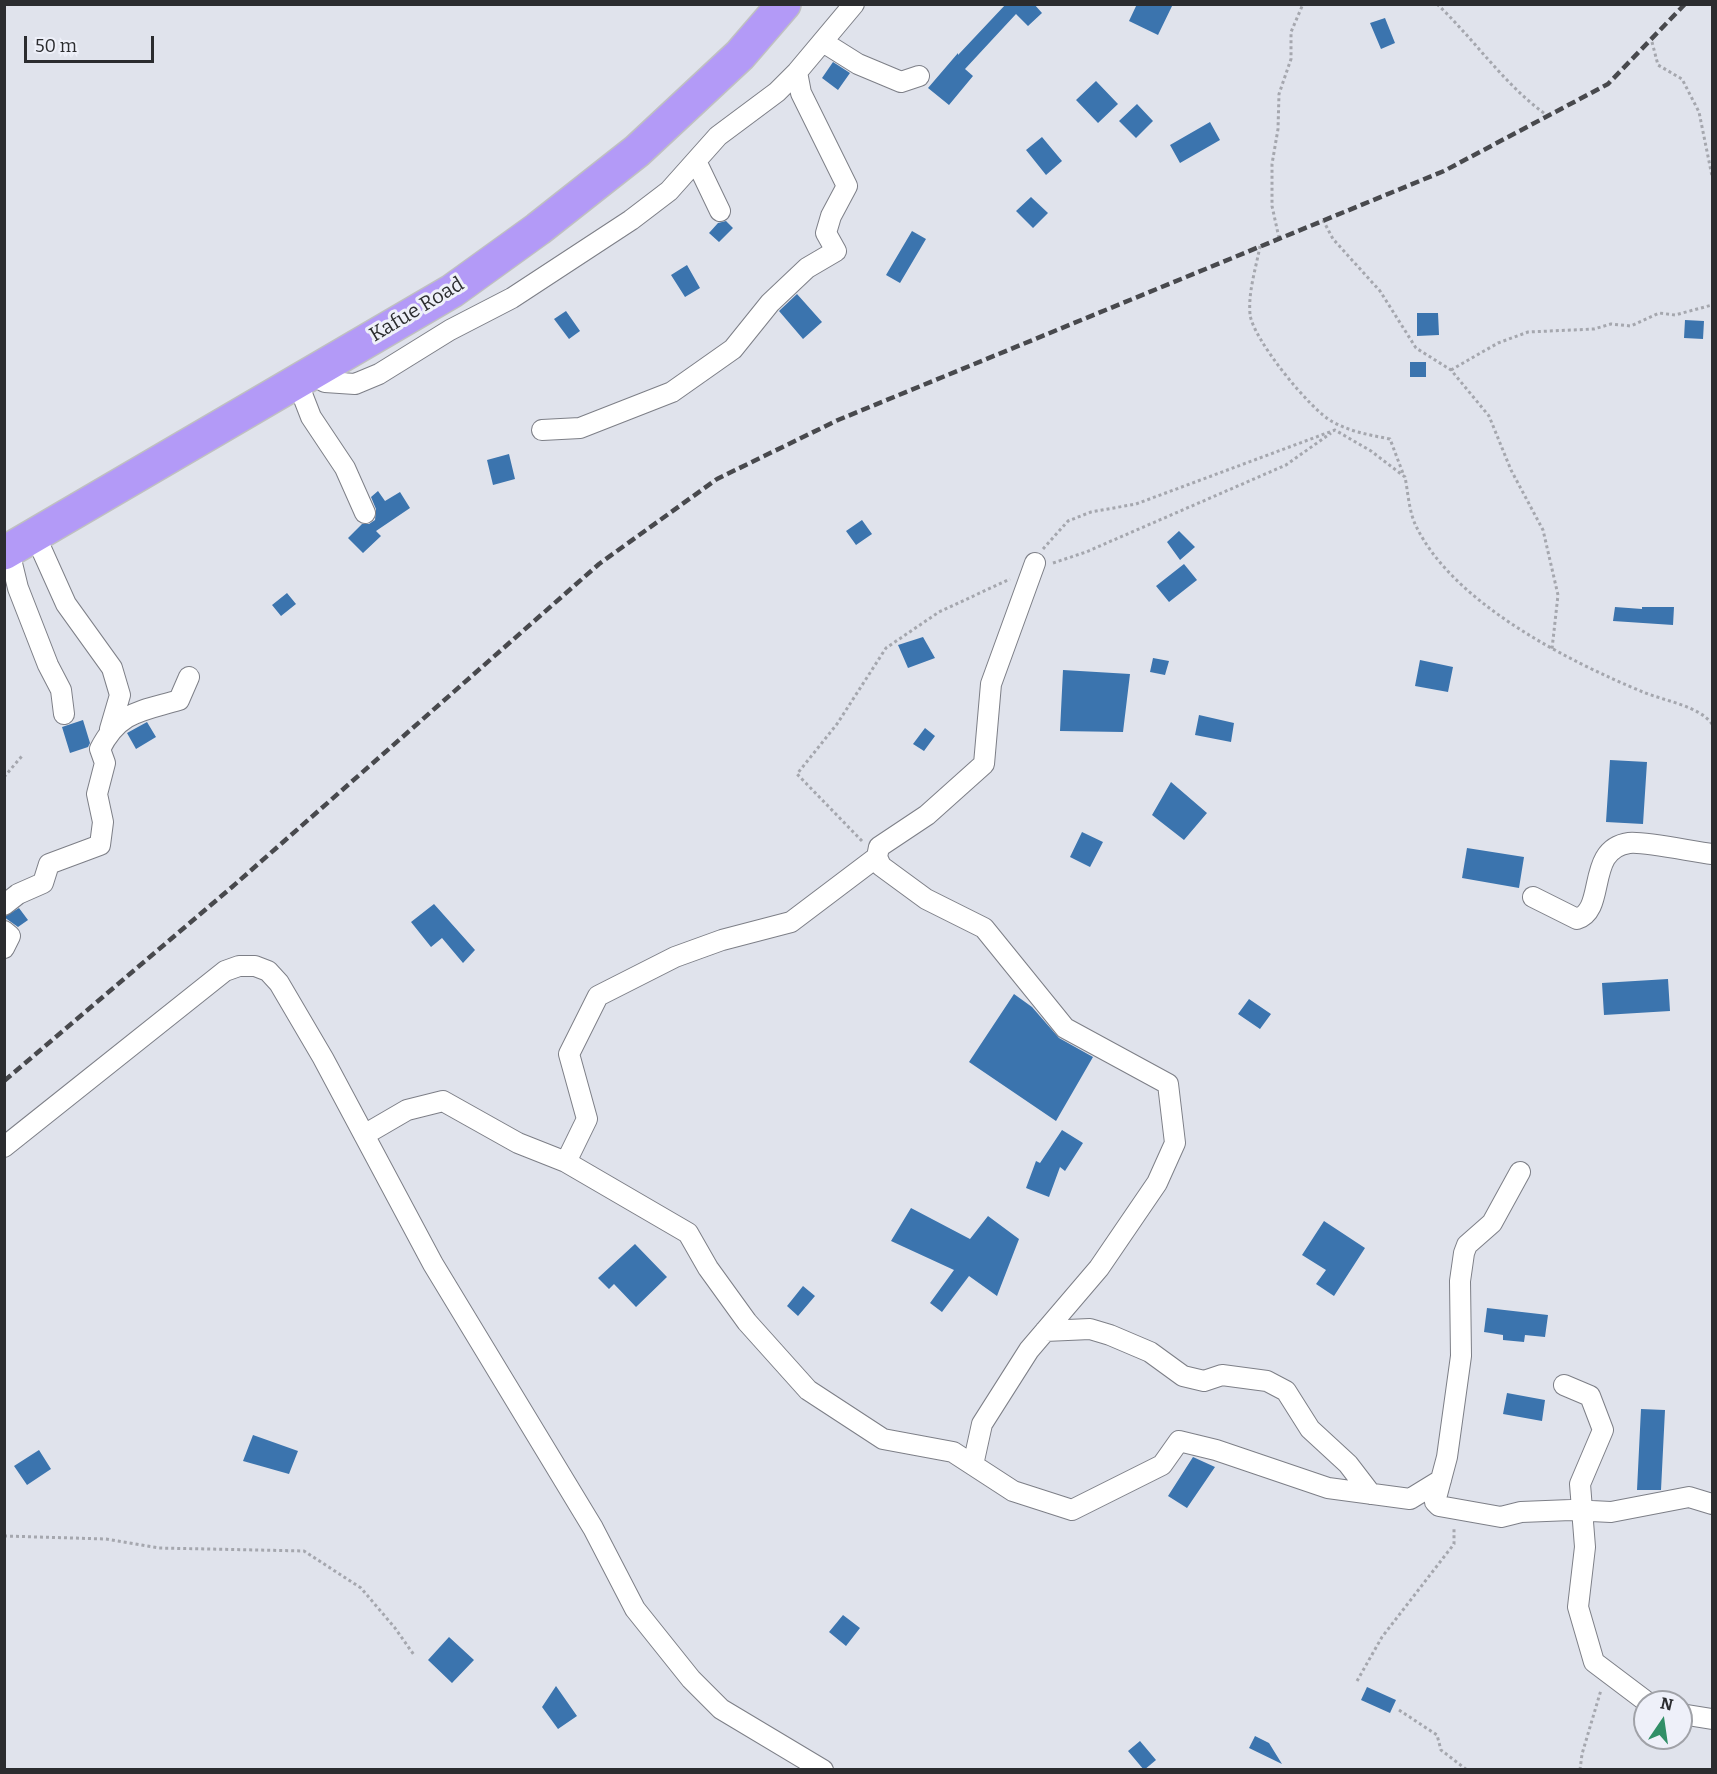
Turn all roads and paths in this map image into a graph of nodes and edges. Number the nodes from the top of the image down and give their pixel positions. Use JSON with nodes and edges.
{"nodes":[{"id":1,"x":784,"y":4,"type":"edge"},
{"id":2,"x":854,"y":4,"type":"edge"},
{"id":3,"x":1303,"y":4,"type":"edge"},
{"id":4,"x":1437,"y":4,"type":"edge"},
{"id":5,"x":823,"y":42,"type":"junction"},
{"id":6,"x":1652,"y":42,"type":"dead end"},
{"id":7,"x":796,"y":72,"type":"junction"},
{"id":8,"x":919,"y":76,"type":"dead end"},
{"id":9,"x":1548,"y":116,"type":"dead end"},
{"id":10,"x":696,"y":161,"type":"junction"},
{"id":11,"x":1713,"y":176,"type":"edge"},
{"id":12,"x":720,"y":211,"type":"dead end"},
{"id":13,"x":1323,"y":220,"type":"dead end"},
{"id":14,"x":1279,"y":238,"type":"dead end"},
{"id":15,"x":1260,"y":246,"type":"dead end"},
{"id":16,"x":1713,"y":305,"type":"edge"},
{"id":17,"x":1451,"y":370,"type":"junction"},
{"id":18,"x":303,"y":378,"type":"junction"},
{"id":19,"x":542,"y":430,"type":"dead end"},
{"id":20,"x":1405,"y":477,"type":"junction"},
{"id":21,"x":364,"y":513,"type":"dead end"},
{"id":22,"x":16,"y":546,"type":"edge"},
{"id":23,"x":1035,"y":563,"type":"joint"},
{"id":24,"x":1552,"y":649,"type":"junction"},
{"id":25,"x":189,"y":677,"type":"dead end"},
{"id":26,"x":64,"y":714,"type":"dead end"},
{"id":27,"x":1713,"y":724,"type":"edge"},
{"id":28,"x":110,"y":729,"type":"junction"},
{"id":29,"x":22,"y":756,"type":"dead end"},
{"id":30,"x":4,"y":777,"type":"edge"},
{"id":31,"x":1713,"y":854,"type":"edge"},
{"id":32,"x":878,"y":857,"type":"junction"},
{"id":33,"x":1533,"y":897,"type":"dead end"},
{"id":34,"x":4,"y":905,"type":"edge"},
{"id":35,"x":4,"y":931,"type":"edge"},
{"id":36,"x":4,"y":948,"type":"edge"},
{"id":37,"x":364,"y":1135,"type":"junction"},
{"id":38,"x":4,"y":1147,"type":"edge"},
{"id":39,"x":566,"y":1162,"type":"junction"},
{"id":40,"x":1520,"y":1172,"type":"dead end"},
{"id":41,"x":1046,"y":1330,"type":"junction"},
{"id":42,"x":1564,"y":1385,"type":"dead end"},
{"id":43,"x":973,"y":1465,"type":"junction"},
{"id":44,"x":1441,"y":1480,"type":"junction"},
{"id":45,"x":1371,"y":1494,"type":"junction"},
{"id":46,"x":1713,"y":1504,"type":"edge"},
{"id":47,"x":1454,"y":1507,"type":"junction"},
{"id":48,"x":1584,"y":1512,"type":"junction"},
{"id":49,"x":4,"y":1536,"type":"edge"},
{"id":50,"x":414,"y":1655,"type":"dead end"},
{"id":51,"x":1605,"y":1671,"type":"junction"},
{"id":52,"x":1357,"y":1681,"type":"dead end"},
{"id":53,"x":1633,"y":1692,"type":"edge"},
{"id":54,"x":1399,"y":1710,"type":"dead end"},
{"id":55,"x":1693,"y":1716,"type":"edge"},
{"id":56,"x":1713,"y":1719,"type":"edge"},
{"id":57,"x":823,"y":1770,"type":"edge"},
{"id":58,"x":1467,"y":1770,"type":"edge"},
{"id":59,"x":1580,"y":1770,"type":"edge"}],
"edges":[{"from":1,"to":18,"type":"highway","name":"Kafue Road"},
{"from":2,"to":5,"type":"street"},
{"from":3,"to":14,"type":"path"},
{"from":4,"to":9,"type":"path"},
{"from":5,"to":7,"type":"street"},
{"from":5,"to":8,"type":"street"},
{"from":6,"to":11,"type":"path"},
{"from":7,"to":10,"type":"street"},
{"from":7,"to":19,"type":"street"},
{"from":10,"to":12,"type":"street"},
{"from":10,"to":18,"type":"street"},
{"from":13,"to":17,"type":"path"},
{"from":15,"to":20,"type":"path"},
{"from":16,"to":17,"type":"path"},
{"from":17,"to":24,"type":"path"},
{"from":18,"to":21,"type":"street"},
{"from":18,"to":22,"type":"highway","name":"Kafue Road"},
{"from":20,"to":23,"type":"path"},
{"from":20,"to":24,"type":"path"},
{"from":22,"to":26,"type":"street"},
{"from":22,"to":28,"type":"street"},
{"from":23,"to":32,"type":"street"},
{"from":24,"to":27,"type":"path"},
{"from":25,"to":28,"type":"street"},
{"from":28,"to":34,"type":"street"},
{"from":29,"to":30,"type":"path"},
{"from":31,"to":33,"type":"street"},
{"from":32,"to":39,"type":"street"},
{"from":32,"to":41,"type":"street"},
{"from":35,"to":36,"type":"street"},
{"from":37,"to":38,"type":"street"},
{"from":37,"to":39,"type":"street"},
{"from":37,"to":57,"type":"street"},
{"from":39,"to":43,"type":"street"},
{"from":40,"to":44,"type":"street"},
{"from":41,"to":43,"type":"street"},
{"from":41,"to":45,"type":"street"},
{"from":42,"to":48,"type":"street"},
{"from":43,"to":45,"type":"street"},
{"from":44,"to":45,"type":"street"},
{"from":44,"to":47,"type":"street"},
{"from":46,"to":48,"type":"street"},
{"from":47,"to":48,"type":"street"},
{"from":47,"to":52,"type":"path"},
{"from":48,"to":51,"type":"street"},
{"from":49,"to":50,"type":"path"},
{"from":51,"to":53,"type":"street"},
{"from":51,"to":59,"type":"path"},
{"from":54,"to":58,"type":"path"},
{"from":55,"to":56,"type":"street"}]}
